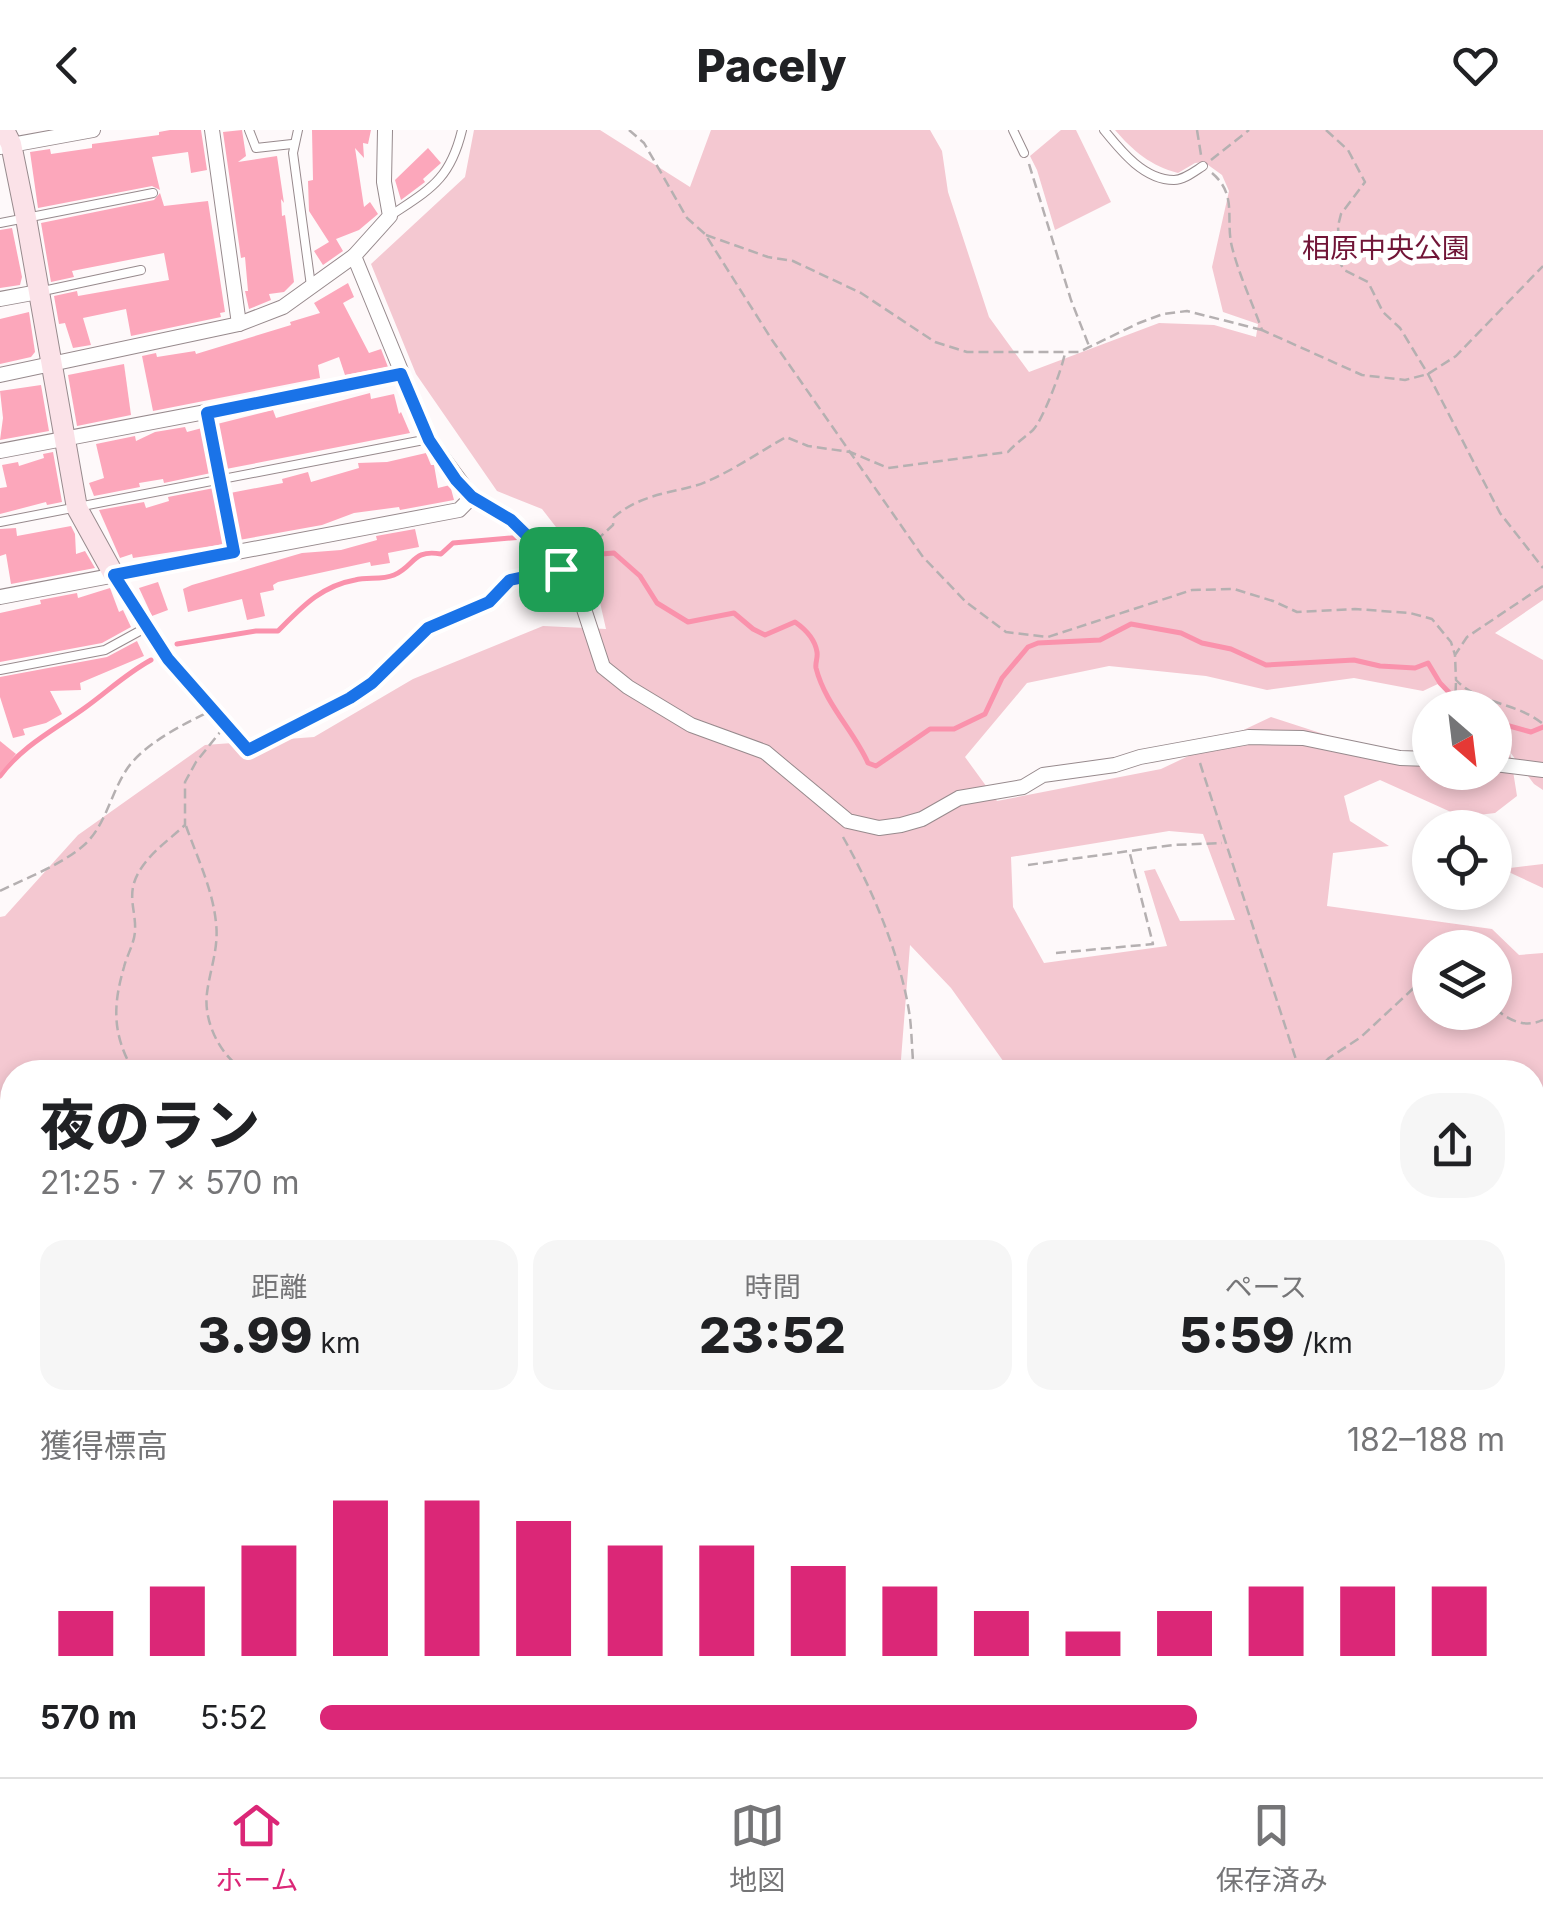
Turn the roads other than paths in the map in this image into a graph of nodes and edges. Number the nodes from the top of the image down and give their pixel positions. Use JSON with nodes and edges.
{"nodes":[{"id":1,"x":92,"y":130,"type":"edge"},
{"id":2,"x":212,"y":130,"type":"edge"},
{"id":3,"x":250,"y":130,"type":"edge"},
{"id":4,"x":298,"y":130,"type":"edge"},
{"id":5,"x":385,"y":130,"type":"edge"},
{"id":6,"x":462,"y":130,"type":"edge"},
{"id":7,"x":1013,"y":130,"type":"edge"},
{"id":8,"x":1104,"y":130,"type":"edge"},
{"id":9,"x":5,"y":140,"type":"edge"},
{"id":10,"x":292,"y":144,"type":"junction"},
{"id":11,"x":1024,"y":153,"type":"road end"},
{"id":12,"x":1203,"y":166,"type":"road end"},
{"id":13,"x":153,"y":194,"type":"dead end"},
{"id":14,"x":390,"y":216,"type":"junction"},
{"id":15,"x":26,"y":218,"type":"junction"},
{"id":16,"x":0,"y":223,"type":"edge"},
{"id":17,"x":354,"y":256,"type":"junction"},
{"id":18,"x":141,"y":270,"type":"dead end"},
{"id":19,"x":310,"y":286,"type":"junction"},
{"id":20,"x":38,"y":292,"type":"junction"},
{"id":21,"x":0,"y":299,"type":"edge"},
{"id":22,"x":239,"y":324,"type":"junction"},
{"id":23,"x":51,"y":365,"type":"junction"},
{"id":24,"x":401,"y":374,"type":"junction"},
{"id":25,"x":0,"y":375,"type":"edge"},
{"id":26,"x":207,"y":413,"type":"junction"},
{"id":27,"x":64,"y":438,"type":"junction"},
{"id":28,"x":429,"y":440,"type":"junction"},
{"id":29,"x":0,"y":451,"type":"edge"},
{"id":30,"x":220,"y":480,"type":"junction"},
{"id":31,"x":472,"y":497,"type":"junction"},
{"id":32,"x":77,"y":508,"type":"junction"},
{"id":33,"x":0,"y":522,"type":"edge"},
{"id":34,"x":234,"y":552,"type":"junction"},
{"id":35,"x":114,"y":575,"type":"junction"},
{"id":36,"x":0,"y":596,"type":"edge"},
{"id":37,"x":147,"y":627,"type":"joint"},
{"id":38,"x":0,"y":670,"type":"edge"},
{"id":39,"x":1412,"y":758,"type":"edge"},
{"id":40,"x":1512,"y":766,"type":"edge"},
{"id":41,"x":1543,"y":770,"type":"edge"}],
"edges":[{"from":1,"to":9,"type":"street"},
{"from":2,"to":22,"type":"street"},
{"from":3,"to":10,"type":"lane"},
{"from":4,"to":10,"type":"lane"},
{"from":5,"to":14,"type":"street"},
{"from":6,"to":14,"type":"lane"},
{"from":7,"to":11,"type":"lane"},
{"from":8,"to":12,"type":"lane"},
{"from":9,"to":15,"type":"street"},
{"from":10,"to":19,"type":"lane"},
{"from":13,"to":15,"type":"lane"},
{"from":14,"to":17,"type":"street"},
{"from":15,"to":16,"type":"lane"},
{"from":15,"to":20,"type":"street"},
{"from":17,"to":19,"type":"street"},
{"from":17,"to":24,"type":"street"},
{"from":18,"to":20,"type":"lane"},
{"from":19,"to":22,"type":"street"},
{"from":20,"to":21,"type":"street"},
{"from":20,"to":23,"type":"street"},
{"from":22,"to":23,"type":"street"},
{"from":23,"to":25,"type":"street"},
{"from":23,"to":27,"type":"street"},
{"from":24,"to":26,"type":"street"},
{"from":24,"to":28,"type":"street"},
{"from":26,"to":27,"type":"street"},
{"from":26,"to":30,"type":"lane"},
{"from":27,"to":29,"type":"street"},
{"from":27,"to":32,"type":"street"},
{"from":28,"to":30,"type":"lane"},
{"from":28,"to":31,"type":"street"},
{"from":30,"to":32,"type":"lane"},
{"from":30,"to":34,"type":"lane"},
{"from":31,"to":34,"type":"street"},
{"from":31,"to":39,"type":"street"},
{"from":32,"to":33,"type":"lane"},
{"from":32,"to":35,"type":"street"},
{"from":34,"to":35,"type":"street"},
{"from":35,"to":36,"type":"street"},
{"from":35,"to":37,"type":"street"},
{"from":37,"to":38,"type":"lane"},
{"from":40,"to":41,"type":"street"}]}
